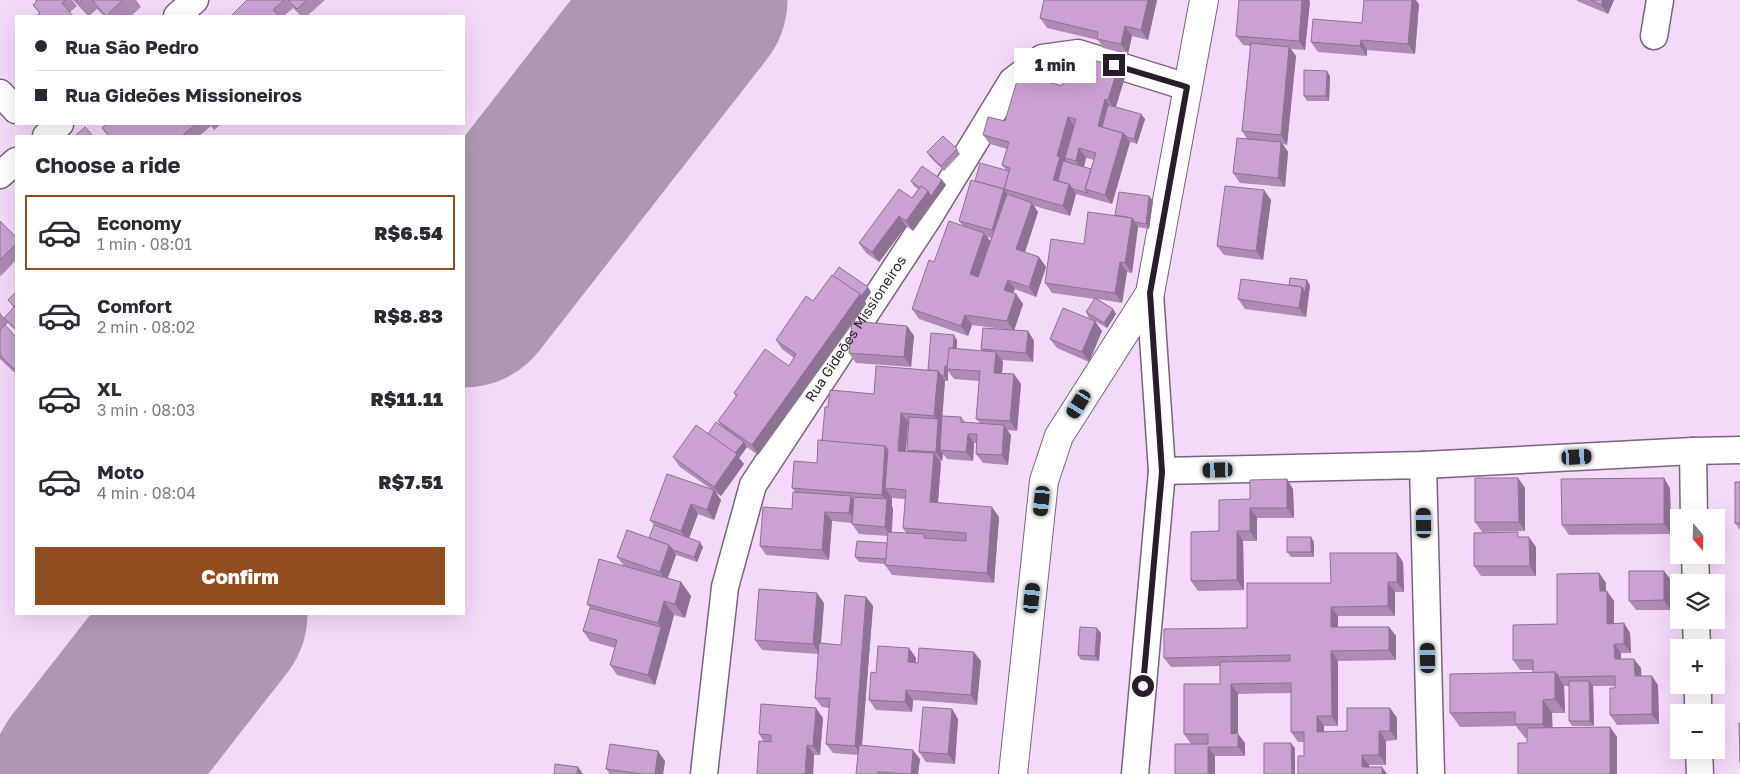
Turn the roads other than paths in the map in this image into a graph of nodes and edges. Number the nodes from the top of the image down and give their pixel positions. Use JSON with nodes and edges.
{"nodes":[{"id":1,"x":195,"y":0,"type":"edge"},
{"id":2,"x":1204,"y":0,"type":"edge"},
{"id":3,"x":1660,"y":0,"type":"edge"},
{"id":4,"x":179,"y":15,"type":"edge"},
{"id":5,"x":1654,"y":36,"type":"dead end"},
{"id":6,"x":1187,"y":87,"type":"junction"},
{"id":7,"x":0,"y":93,"type":"edge"},
{"id":8,"x":15,"y":109,"type":"edge"},
{"id":9,"x":30,"y":125,"type":"edge"},
{"id":10,"x":59,"y":125,"type":"edge"},
{"id":11,"x":39,"y":135,"type":"edge"},
{"id":12,"x":47,"y":135,"type":"edge"},
{"id":13,"x":15,"y":162,"type":"edge"},
{"id":14,"x":0,"y":175,"type":"edge"},
{"id":15,"x":1150,"y":293,"type":"junction"},
{"id":16,"x":1740,"y":450,"type":"edge"},
{"id":17,"x":1693,"y":451,"type":"junction"},
{"id":18,"x":1423,"y":465,"type":"junction"},
{"id":19,"x":1162,"y":472,"type":"junction"},
{"id":20,"x":1694,"y":509,"type":"edge"},
{"id":21,"x":1699,"y":759,"type":"edge"},
{"id":22,"x":704,"y":774,"type":"edge"},
{"id":23,"x":1013,"y":774,"type":"edge"},
{"id":24,"x":1135,"y":774,"type":"edge"},
{"id":25,"x":1431,"y":774,"type":"edge"},
{"id":26,"x":1700,"y":774,"type":"edge"}],
"edges":[{"from":1,"to":4,"type":"street"},
{"from":2,"to":6,"type":"street"},
{"from":3,"to":5,"type":"street"},
{"from":6,"to":15,"type":"street"},
{"from":6,"to":22,"type":"street","name":"Rua Gideões Missioneiros"},
{"from":7,"to":8,"type":"street"},
{"from":9,"to":11,"type":"street"},
{"from":10,"to":12,"type":"street"},
{"from":13,"to":14,"type":"street"},
{"from":15,"to":19,"type":"street"},
{"from":15,"to":23,"type":"street"},
{"from":16,"to":17,"type":"street"},
{"from":17,"to":18,"type":"street"},
{"from":17,"to":20,"type":"street"},
{"from":18,"to":19,"type":"street"},
{"from":18,"to":25,"type":"street"},
{"from":19,"to":24,"type":"street"},
{"from":21,"to":26,"type":"street"}]}
